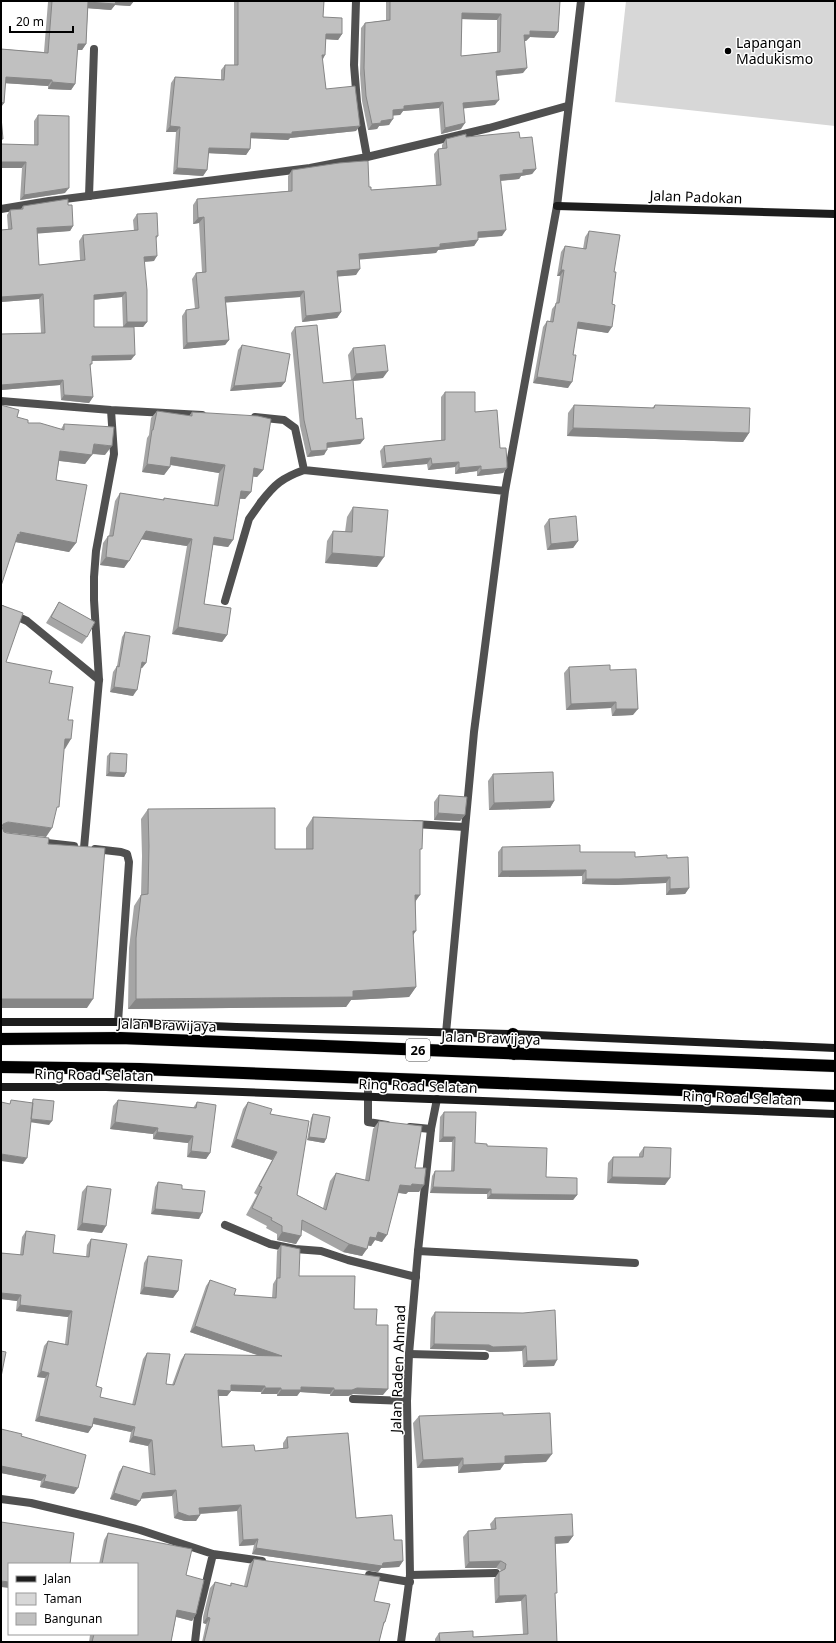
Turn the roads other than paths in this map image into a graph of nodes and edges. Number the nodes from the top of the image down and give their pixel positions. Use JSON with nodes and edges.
{"nodes":[{"id":1,"x":356,"y":1,"type":"edge"},
{"id":2,"x":580,"y":1,"type":"edge"},
{"id":3,"x":94,"y":49,"type":"dead end"},
{"id":4,"x":567,"y":106,"type":"junction"},
{"id":5,"x":367,"y":156,"type":"junction"},
{"id":6,"x":89,"y":196,"type":"junction"},
{"id":7,"x":557,"y":206,"type":"junction"},
{"id":8,"x":1,"y":209,"type":"edge"},
{"id":9,"x":835,"y":214,"type":"edge"},
{"id":10,"x":1,"y":401,"type":"edge"},
{"id":11,"x":111,"y":410,"type":"junction"},
{"id":12,"x":209,"y":415,"type":"edge"},
{"id":13,"x":246,"y":417,"type":"edge"},
{"id":14,"x":304,"y":470,"type":"junction"},
{"id":15,"x":505,"y":491,"type":"junction"},
{"id":16,"x":225,"y":601,"type":"dead end"},
{"id":17,"x":1,"y":609,"type":"edge"},
{"id":18,"x":99,"y":680,"type":"junction"},
{"id":19,"x":405,"y":824,"type":"edge"},
{"id":20,"x":465,"y":827,"type":"junction"},
{"id":21,"x":31,"y":841,"type":"edge"},
{"id":22,"x":84,"y":848,"type":"junction"},
{"id":23,"x":1,"y":1022,"type":"edge"},
{"id":24,"x":118,"y":1022,"type":"junction"},
{"id":25,"x":446,"y":1033,"type":"junction"},
{"id":26,"x":513,"y":1034,"type":"junction"},
{"id":27,"x":1,"y":1039,"type":"edge"},
{"id":28,"x":835,"y":1048,"type":"edge"},
{"id":29,"x":514,"y":1054,"type":"junction"},
{"id":30,"x":835,"y":1066,"type":"edge"},
{"id":31,"x":1,"y":1067,"type":"edge"},
{"id":32,"x":368,"y":1078,"type":"junction"},
{"id":33,"x":1,"y":1087,"type":"edge"},
{"id":34,"x":835,"y":1096,"type":"edge"},
{"id":35,"x":368,"y":1097,"type":"junction"},
{"id":36,"x":437,"y":1099,"type":"junction"},
{"id":37,"x":835,"y":1114,"type":"edge"},
{"id":38,"x":431,"y":1129,"type":"junction"},
{"id":39,"x":225,"y":1225,"type":"dead end"},
{"id":40,"x":418,"y":1251,"type":"junction"},
{"id":41,"x":636,"y":1263,"type":"dead end"},
{"id":42,"x":416,"y":1277,"type":"junction"},
{"id":43,"x":409,"y":1354,"type":"junction"},
{"id":44,"x":485,"y":1356,"type":"dead end"},
{"id":45,"x":353,"y":1400,"type":"edge"},
{"id":46,"x":407,"y":1401,"type":"junction"},
{"id":47,"x":1,"y":1499,"type":"edge"},
{"id":48,"x":213,"y":1554,"type":"junction"},
{"id":49,"x":274,"y":1562,"type":"edge"},
{"id":50,"x":496,"y":1573,"type":"edge"},
{"id":51,"x":358,"y":1574,"type":"edge"},
{"id":52,"x":410,"y":1578,"type":"junction"},
{"id":53,"x":195,"y":1642,"type":"edge"},
{"id":54,"x":402,"y":1642,"type":"edge"}],
"edges":[{"from":1,"to":5,"type":"street"},
{"from":2,"to":4,"type":"street"},
{"from":3,"to":6,"type":"street"},
{"from":4,"to":5,"type":"street"},
{"from":4,"to":7,"type":"street"},
{"from":5,"to":6,"type":"street"},
{"from":6,"to":8,"type":"street"},
{"from":7,"to":9,"type":"street","name":"Jalan Padokan"},
{"from":7,"to":15,"type":"street"},
{"from":10,"to":11,"type":"street"},
{"from":11,"to":12,"type":"street"},
{"from":11,"to":18,"type":"street"},
{"from":13,"to":14,"type":"street"},
{"from":14,"to":15,"type":"street"},
{"from":14,"to":16,"type":"street"},
{"from":15,"to":20,"type":"street"},
{"from":17,"to":18,"type":"street"},
{"from":18,"to":22,"type":"street"},
{"from":19,"to":20,"type":"street"},
{"from":20,"to":25,"type":"street"},
{"from":21,"to":22,"type":"street"},
{"from":22,"to":24,"type":"street"},
{"from":23,"to":24,"type":"street"},
{"from":24,"to":25,"type":"street"},
{"from":25,"to":26,"type":"street"},
{"from":26,"to":28,"type":"street"},
{"from":26,"to":29,"type":"highway"},
{"from":27,"to":29,"type":"highway","name":"Jalan Brawijaya","number":"26"},
{"from":29,"to":30,"type":"highway","name":"Jalan Brawijaya","number":"26"},
{"from":31,"to":32,"type":"highway","number":"26"},
{"from":32,"to":34,"type":"highway","number":"26"},
{"from":32,"to":35,"type":"street"},
{"from":33,"to":35,"type":"street","name":"Ring Road Selatan"},
{"from":35,"to":36,"type":"street","name":"Ring Road Selatan"},
{"from":35,"to":38,"type":"street"},
{"from":36,"to":37,"type":"street","name":"Ring Road Selatan"},
{"from":36,"to":38,"type":"street","name":"Jalan Raden Ahmad"},
{"from":38,"to":40,"type":"street","name":"Jalan Raden Ahmad"},
{"from":39,"to":42,"type":"street"},
{"from":40,"to":41,"type":"street"},
{"from":40,"to":42,"type":"street","name":"Jalan Raden Ahmad"},
{"from":42,"to":43,"type":"street","name":"Jalan Raden Ahmad"},
{"from":43,"to":44,"type":"street"},
{"from":43,"to":46,"type":"street","name":"Jalan Raden Ahmad"},
{"from":45,"to":46,"type":"street"},
{"from":46,"to":52,"type":"street","name":"Jalan Raden Ahmad"},
{"from":47,"to":48,"type":"street"},
{"from":48,"to":49,"type":"street"},
{"from":48,"to":53,"type":"street"},
{"from":50,"to":52,"type":"street"},
{"from":51,"to":52,"type":"street"},
{"from":52,"to":54,"type":"street","name":"Jalan Raden Ahmad"}]}
